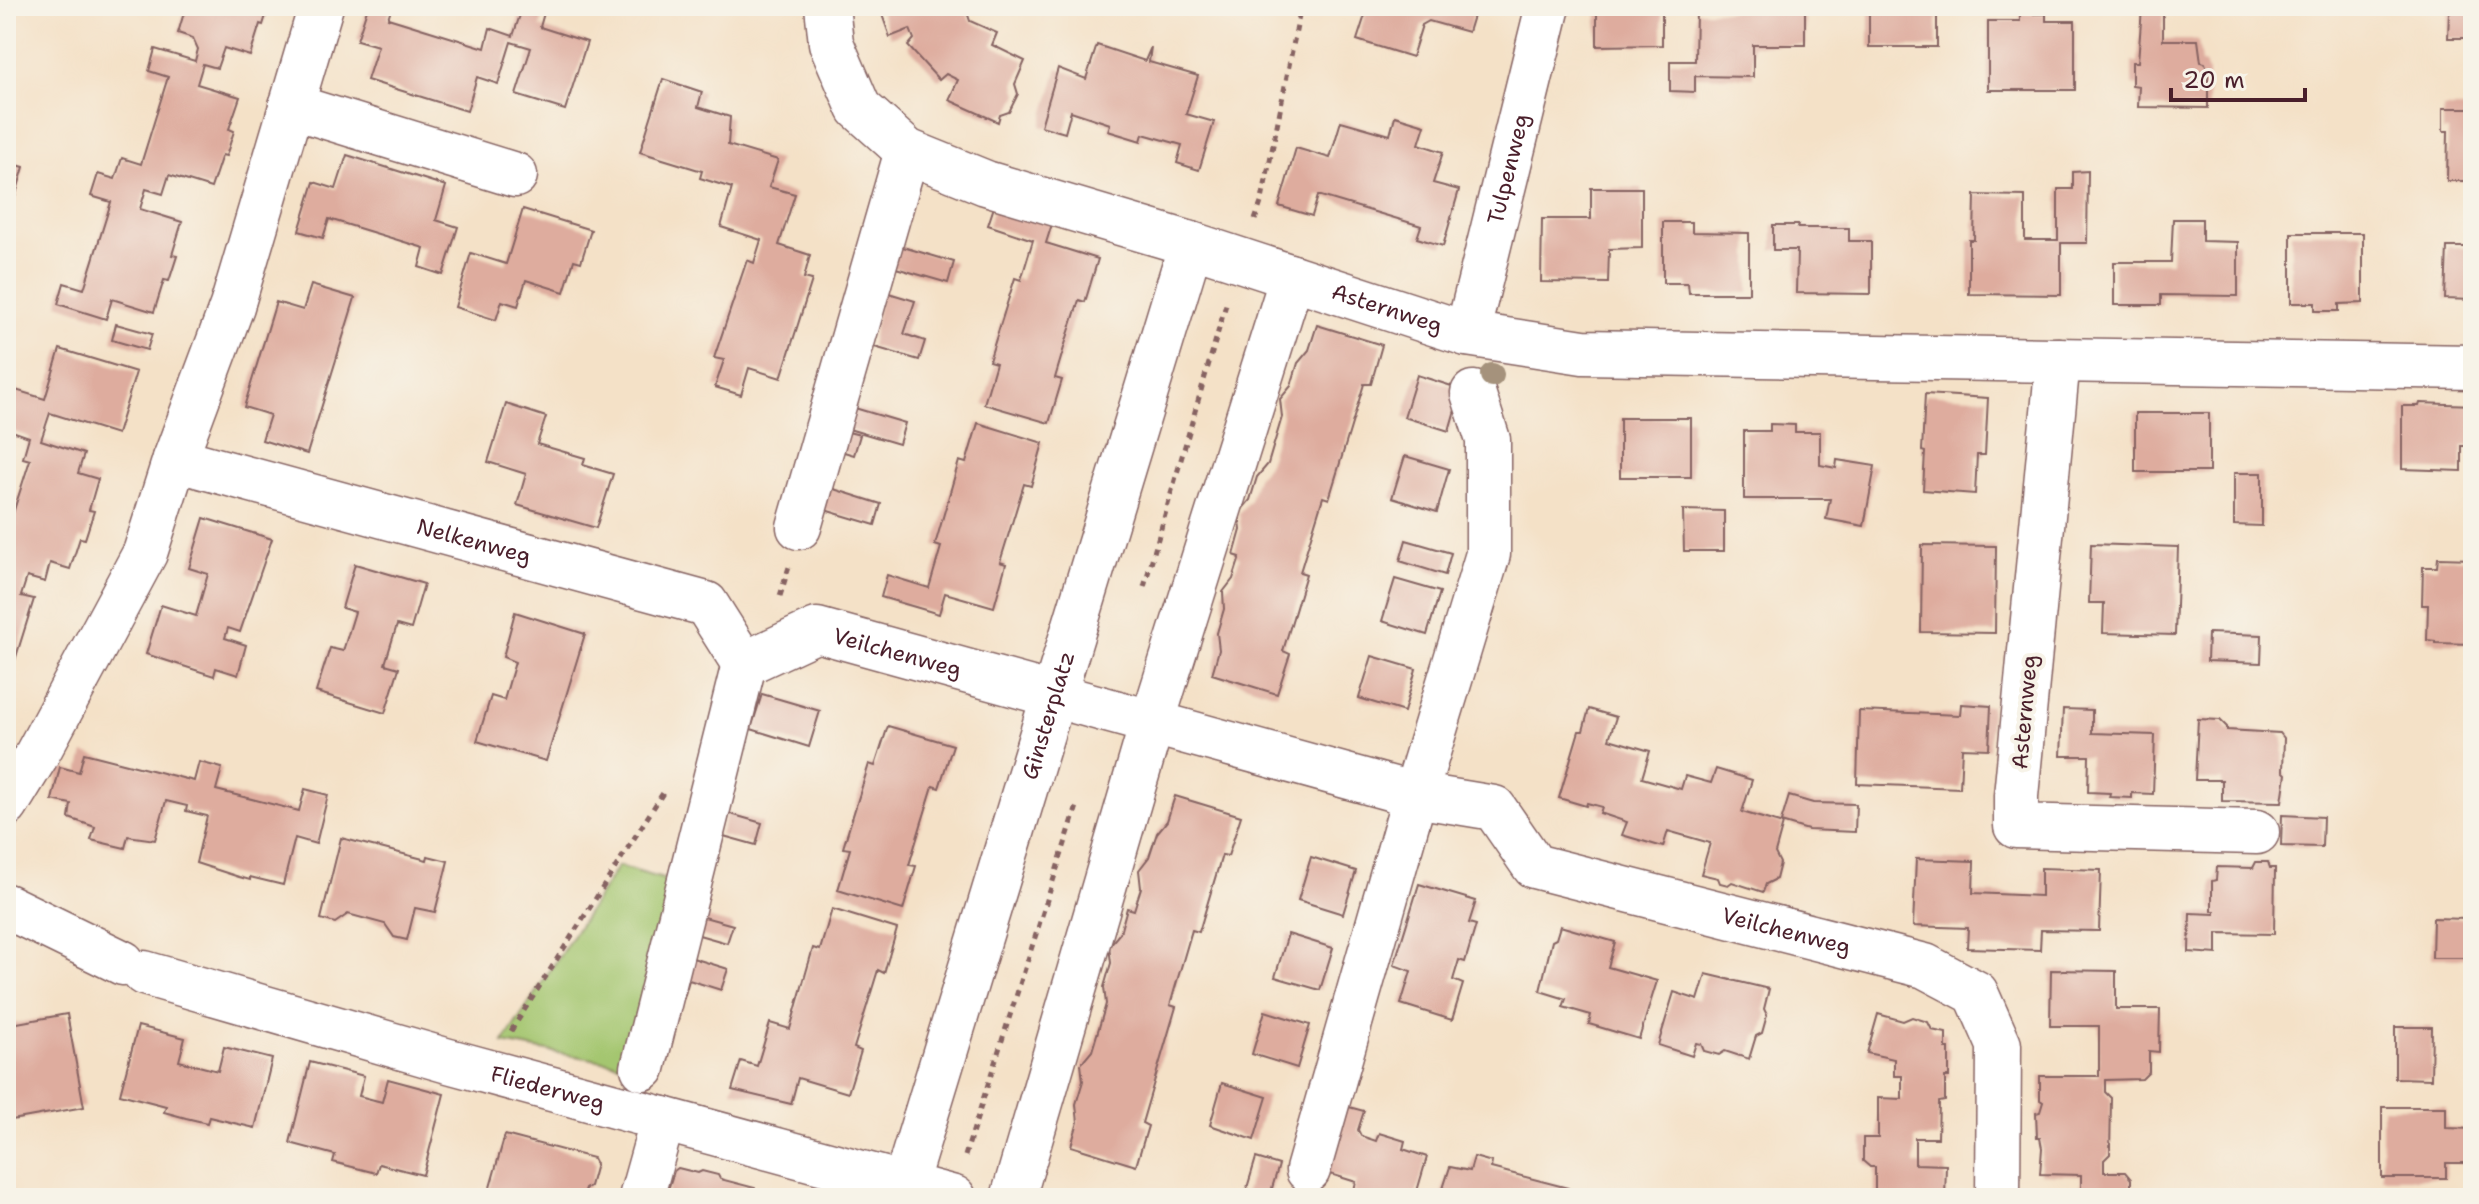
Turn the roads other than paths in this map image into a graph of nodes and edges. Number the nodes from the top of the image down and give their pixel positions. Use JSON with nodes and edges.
{"nodes":[{"id":1,"x":321,"y":6,"type":"edge"},
{"id":2,"x":827,"y":6,"type":"edge"},
{"id":3,"x":1548,"y":6,"type":"edge"},
{"id":4,"x":291,"y":106,"type":"junction"},
{"id":5,"x":907,"y":151,"type":"junction"},
{"id":6,"x":515,"y":175,"type":"dead end"},
{"id":7,"x":1191,"y":244,"type":"junction"},
{"id":8,"x":1292,"y":277,"type":"junction"},
{"id":9,"x":1467,"y":334,"type":"junction"},
{"id":10,"x":2058,"y":360,"type":"junction"},
{"id":11,"x":2473,"y":367,"type":"edge"},
{"id":12,"x":1473,"y":393,"type":"dead end"},
{"id":13,"x":175,"y":459,"type":"junction"},
{"id":14,"x":799,"y":527,"type":"dead end"},
{"id":15,"x":744,"y":664,"type":"junction"},
{"id":16,"x":1054,"y":695,"type":"junction"},
{"id":17,"x":1152,"y":723,"type":"junction"},
{"id":18,"x":1415,"y":795,"type":"junction"},
{"id":19,"x":6,"y":805,"type":"edge"},
{"id":20,"x":2257,"y":832,"type":"dead end"},
{"id":21,"x":6,"y":906,"type":"edge"},
{"id":22,"x":643,"y":1068,"type":"dead end"},
{"id":23,"x":663,"y":1119,"type":"junction"},
{"id":24,"x":1308,"y":1170,"type":"dead end"},
{"id":25,"x":905,"y":1184,"type":"junction"},
{"id":26,"x":641,"y":1198,"type":"edge"},
{"id":27,"x":954,"y":1198,"type":"edge"},
{"id":28,"x":1013,"y":1198,"type":"edge"},
{"id":29,"x":1998,"y":1198,"type":"edge"}],
"edges":[{"from":1,"to":4,"type":"street"},
{"from":2,"to":5,"type":"street","name":"Asternweg"},
{"from":3,"to":9,"type":"street","name":"Tulpenweg"},
{"from":4,"to":6,"type":"street"},
{"from":4,"to":13,"type":"street"},
{"from":5,"to":7,"type":"street","name":"Asternweg"},
{"from":5,"to":14,"type":"street"},
{"from":7,"to":8,"type":"street","name":"Asternweg"},
{"from":7,"to":16,"type":"street","name":"Ginsterplatz"},
{"from":8,"to":9,"type":"street","name":"Asternweg"},
{"from":8,"to":17,"type":"street"},
{"from":9,"to":10,"type":"street","name":"Asternweg"},
{"from":10,"to":11,"type":"street","name":"Asternweg"},
{"from":10,"to":20,"type":"street","name":"Asternweg"},
{"from":12,"to":18,"type":"street"},
{"from":13,"to":15,"type":"street","name":"Nelkenweg"},
{"from":13,"to":19,"type":"street"},
{"from":15,"to":16,"type":"street","name":"Veilchenweg"},
{"from":15,"to":22,"type":"street"},
{"from":16,"to":17,"type":"street","name":"Veilchenweg"},
{"from":16,"to":25,"type":"street","name":"Ginsterplatz"},
{"from":17,"to":18,"type":"street","name":"Veilchenweg"},
{"from":17,"to":28,"type":"street"},
{"from":18,"to":24,"type":"street"},
{"from":18,"to":29,"type":"street","name":"Veilchenweg"},
{"from":21,"to":23,"type":"street","name":"Fliederweg"},
{"from":23,"to":25,"type":"street","name":"Fliederweg"},
{"from":23,"to":26,"type":"street"},
{"from":25,"to":27,"type":"street","name":"Fliederweg"}]}
